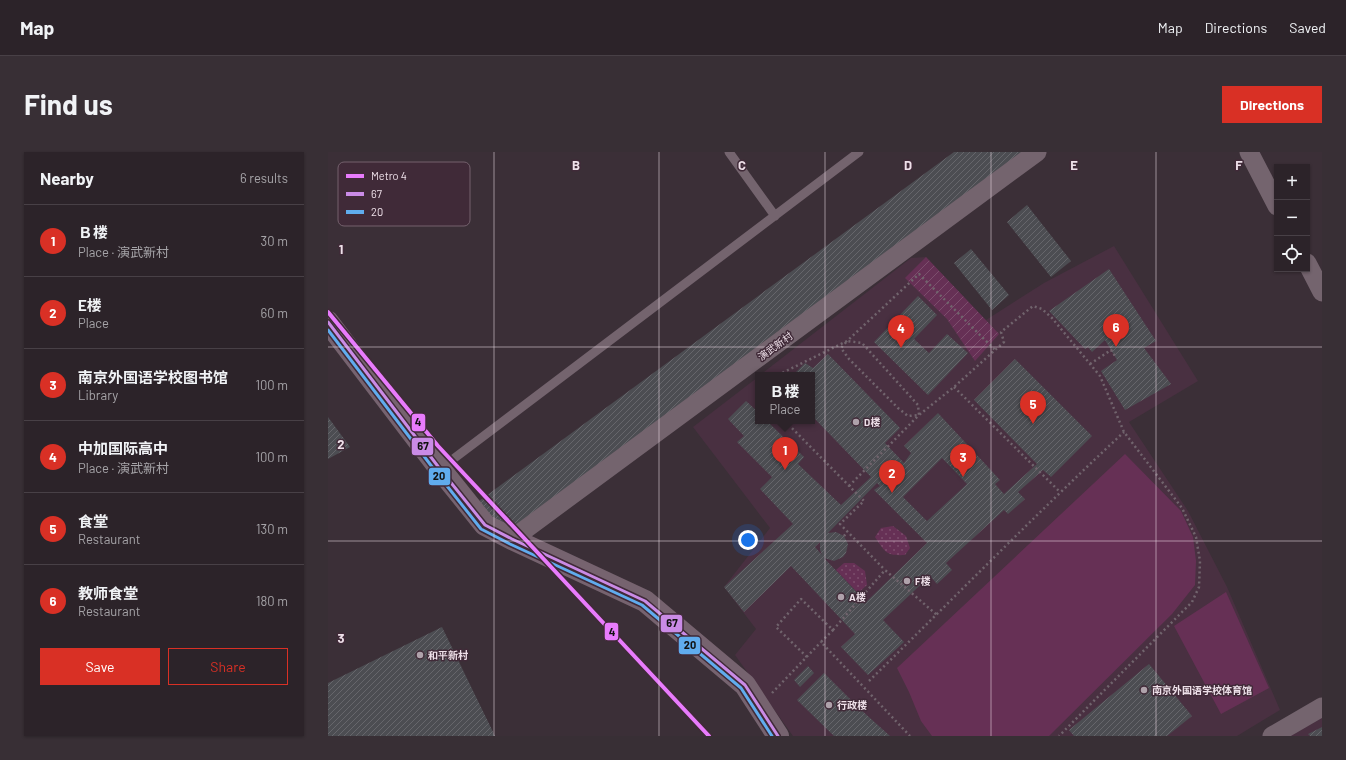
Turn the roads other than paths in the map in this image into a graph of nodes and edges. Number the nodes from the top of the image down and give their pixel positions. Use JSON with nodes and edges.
{"nodes":[{"id":1,"x":729,"y":152,"type":"edge"},
{"id":2,"x":859,"y":152,"type":"edge"},
{"id":3,"x":1037,"y":152,"type":"edge"},
{"id":4,"x":1249,"y":152,"type":"edge"},
{"id":5,"x":1274,"y":200,"type":"edge"},
{"id":6,"x":775,"y":216,"type":"junction"},
{"id":7,"x":1310,"y":269,"type":"edge"},
{"id":8,"x":1322,"y":292,"type":"edge"},
{"id":9,"x":328,"y":322,"type":"edge"},
{"id":10,"x":440,"y":469,"type":"junction"},
{"id":11,"x":512,"y":539,"type":"junction"},
{"id":12,"x":1322,"y":707,"type":"edge"},
{"id":13,"x":778,"y":736,"type":"edge"},
{"id":14,"x":1272,"y":736,"type":"edge"}],
"edges":[{"from":1,"to":6,"type":"lane"},
{"from":2,"to":6,"type":"lane"},
{"from":3,"to":11,"type":"street","name":"演武新村"},
{"from":4,"to":5,"type":"street"},
{"from":6,"to":10,"type":"lane"},
{"from":7,"to":8,"type":"street"},
{"from":9,"to":10,"type":"main road"},
{"from":10,"to":11,"type":"main road"},
{"from":11,"to":13,"type":"main road"},
{"from":12,"to":14,"type":"street"}]}
